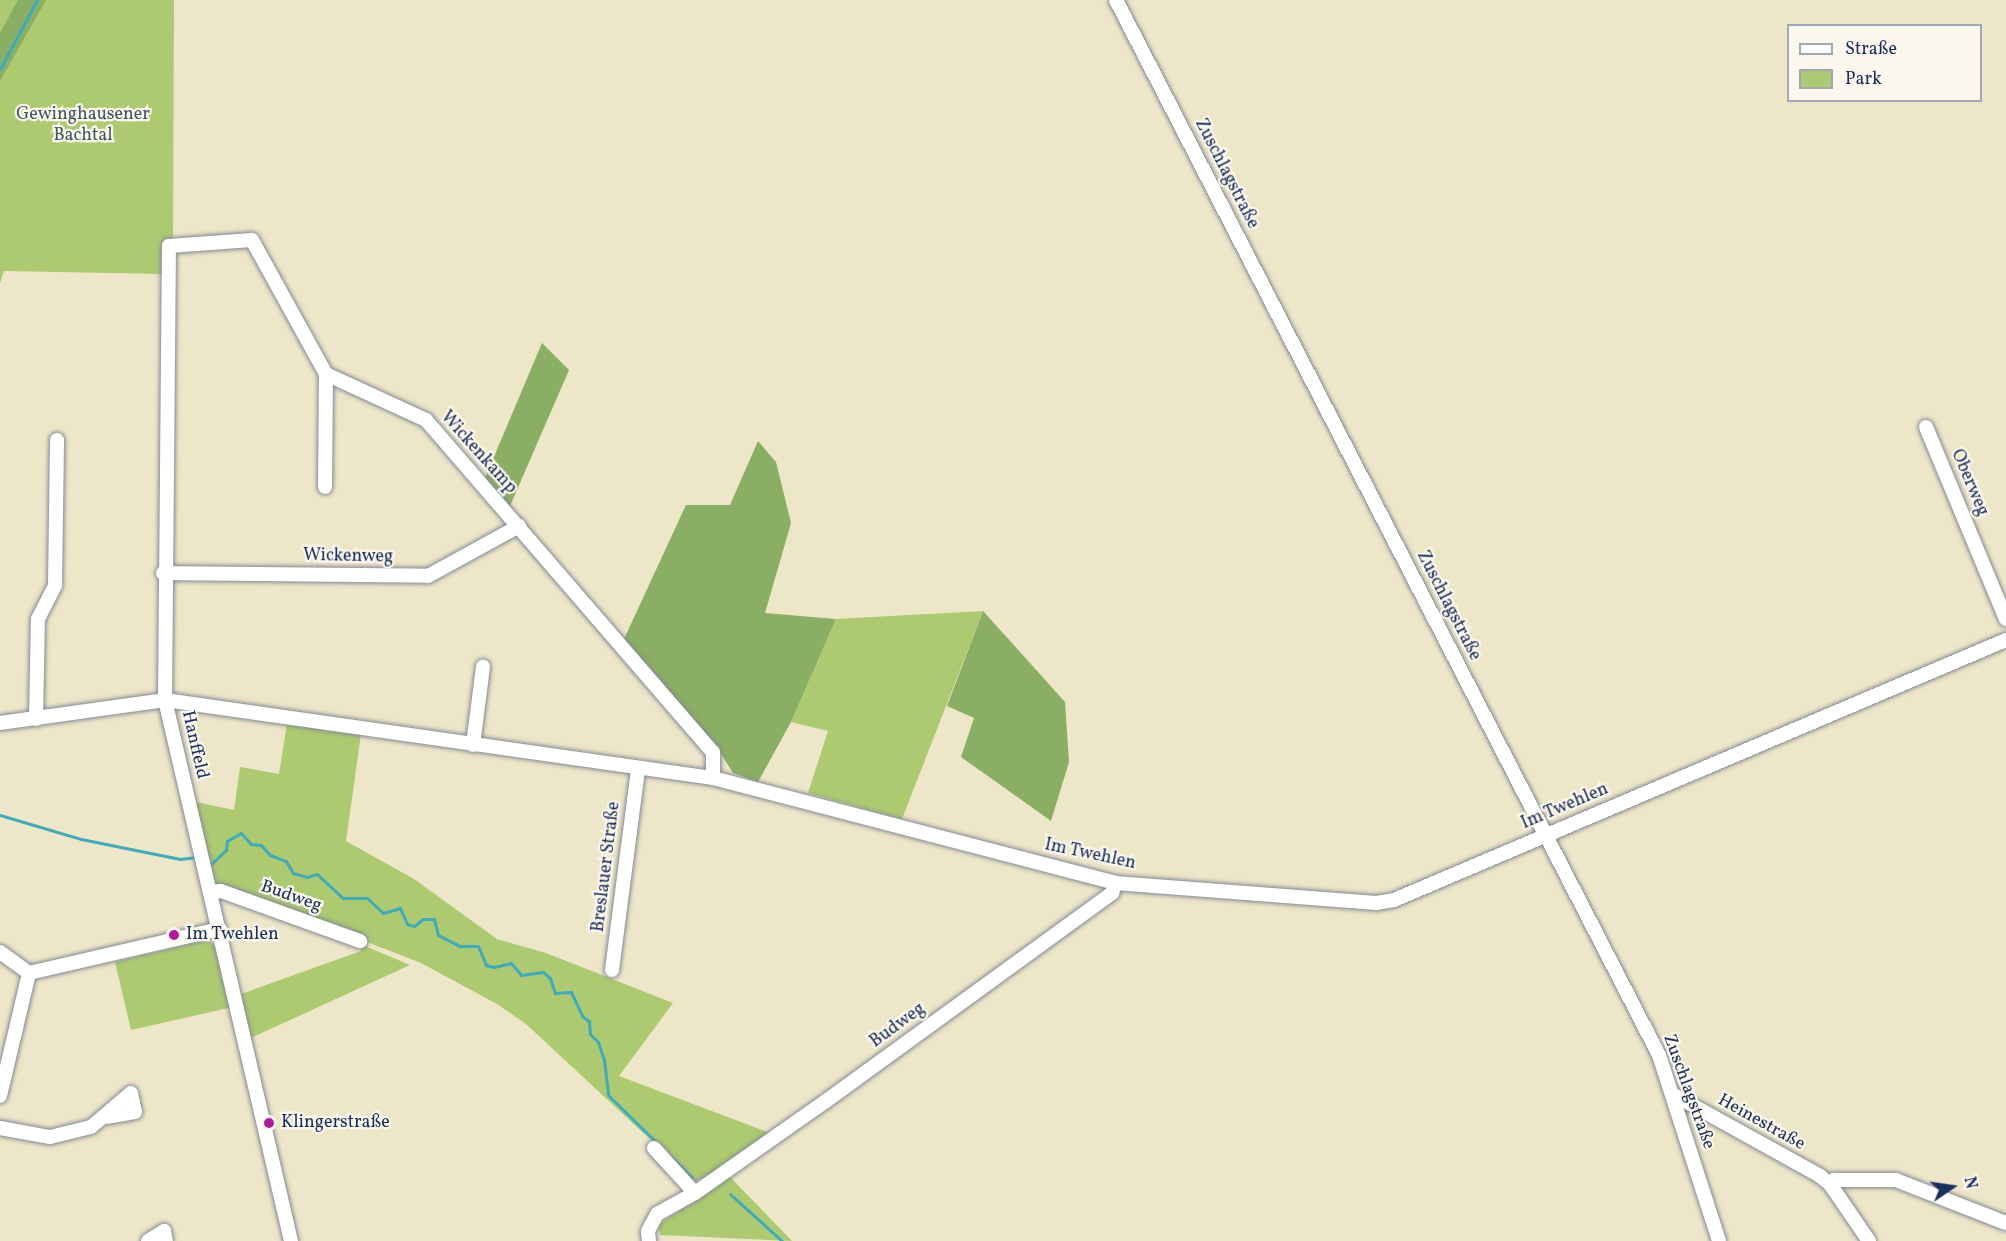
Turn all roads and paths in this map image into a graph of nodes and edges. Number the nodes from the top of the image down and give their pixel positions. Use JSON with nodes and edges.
{"nodes":[{"id":1,"x":1116,"y":0,"type":"edge"},
{"id":2,"x":326,"y":374,"type":"junction"},
{"id":3,"x":1926,"y":427,"type":"dead end"},
{"id":4,"x":57,"y":440,"type":"dead end"},
{"id":5,"x":325,"y":488,"type":"dead end"},
{"id":6,"x":519,"y":526,"type":"junction"},
{"id":7,"x":163,"y":573,"type":"junction"},
{"id":8,"x":2006,"y":619,"type":"edge"},
{"id":9,"x":2006,"y":640,"type":"edge"},
{"id":10,"x":483,"y":667,"type":"dead end"},
{"id":11,"x":165,"y":700,"type":"junction"},
{"id":12,"x":36,"y":719,"type":"junction"},
{"id":13,"x":0,"y":723,"type":"edge"},
{"id":14,"x":473,"y":745,"type":"junction"},
{"id":15,"x":638,"y":770,"type":"junction"},
{"id":16,"x":713,"y":778,"type":"junction"},
{"id":17,"x":1546,"y":835,"type":"junction"},
{"id":18,"x":1115,"y":883,"type":"junction"},
{"id":19,"x":211,"y":892,"type":"junction"},
{"id":20,"x":220,"y":929,"type":"junction"},
{"id":21,"x":360,"y":940,"type":"dead end"},
{"id":22,"x":0,"y":952,"type":"edge"},
{"id":23,"x":612,"y":970,"type":"dead end"},
{"id":24,"x":28,"y":973,"type":"junction"},
{"id":25,"x":1674,"y":1095,"type":"junction"},
{"id":26,"x":0,"y":1096,"type":"edge"},
{"id":27,"x":107,"y":1117,"type":"dead end"},
{"id":28,"x":0,"y":1128,"type":"edge"},
{"id":29,"x":654,"y":1148,"type":"dead end"},
{"id":30,"x":1830,"y":1184,"type":"junction"},
{"id":31,"x":695,"y":1193,"type":"junction"},
{"id":32,"x":2006,"y":1223,"type":"edge"},
{"id":33,"x":148,"y":1241,"type":"edge"},
{"id":34,"x":166,"y":1241,"type":"edge"},
{"id":35,"x":291,"y":1241,"type":"edge"},
{"id":36,"x":649,"y":1241,"type":"edge"},
{"id":37,"x":1719,"y":1241,"type":"edge"},
{"id":38,"x":1869,"y":1241,"type":"edge"}],
"edges":[{"from":1,"to":17,"type":"street","name":"Zuschlagstraße"},
{"from":2,"to":5,"type":"street"},
{"from":2,"to":6,"type":"street","name":"Wickenkamp"},
{"from":2,"to":7,"type":"street","name":"Hanffeld"},
{"from":3,"to":8,"type":"street","name":"Oberweg"},
{"from":4,"to":12,"type":"street"},
{"from":6,"to":7,"type":"street","name":"Wickenweg"},
{"from":6,"to":16,"type":"street","name":"Wickenkamp"},
{"from":7,"to":11,"type":"street","name":"Hanffeld"},
{"from":9,"to":17,"type":"street","name":"Im Twehlen"},
{"from":10,"to":14,"type":"street"},
{"from":11,"to":12,"type":"street","name":"Im Twehlen"},
{"from":11,"to":14,"type":"street","name":"Im Twehlen"},
{"from":11,"to":19,"type":"street","name":"Hanffeld"},
{"from":12,"to":13,"type":"street","name":"Im Twehlen"},
{"from":14,"to":15,"type":"street","name":"Im Twehlen"},
{"from":15,"to":16,"type":"street","name":"Im Twehlen"},
{"from":15,"to":23,"type":"street","name":"Breslauer Straße"},
{"from":16,"to":18,"type":"street","name":"Im Twehlen"},
{"from":17,"to":18,"type":"street","name":"Im Twehlen"},
{"from":17,"to":25,"type":"street","name":"Zuschlagstraße"},
{"from":18,"to":31,"type":"street","name":"Budweg"},
{"from":19,"to":20,"type":"street","name":"Hanffeld"},
{"from":19,"to":21,"type":"street","name":"Budweg"},
{"from":20,"to":24,"type":"street"},
{"from":20,"to":35,"type":"street","name":"Hanffeld"},
{"from":22,"to":24,"type":"street"},
{"from":24,"to":26,"type":"street"},
{"from":25,"to":30,"type":"street","name":"Heinestraße"},
{"from":25,"to":37,"type":"street","name":"Zuschlagstraße"},
{"from":27,"to":28,"type":"street"},
{"from":29,"to":31,"type":"street"},
{"from":30,"to":32,"type":"street"},
{"from":30,"to":38,"type":"street","name":"Heinestraße"},
{"from":31,"to":36,"type":"street","name":"Budweg"},
{"from":33,"to":34,"type":"street"}]}
